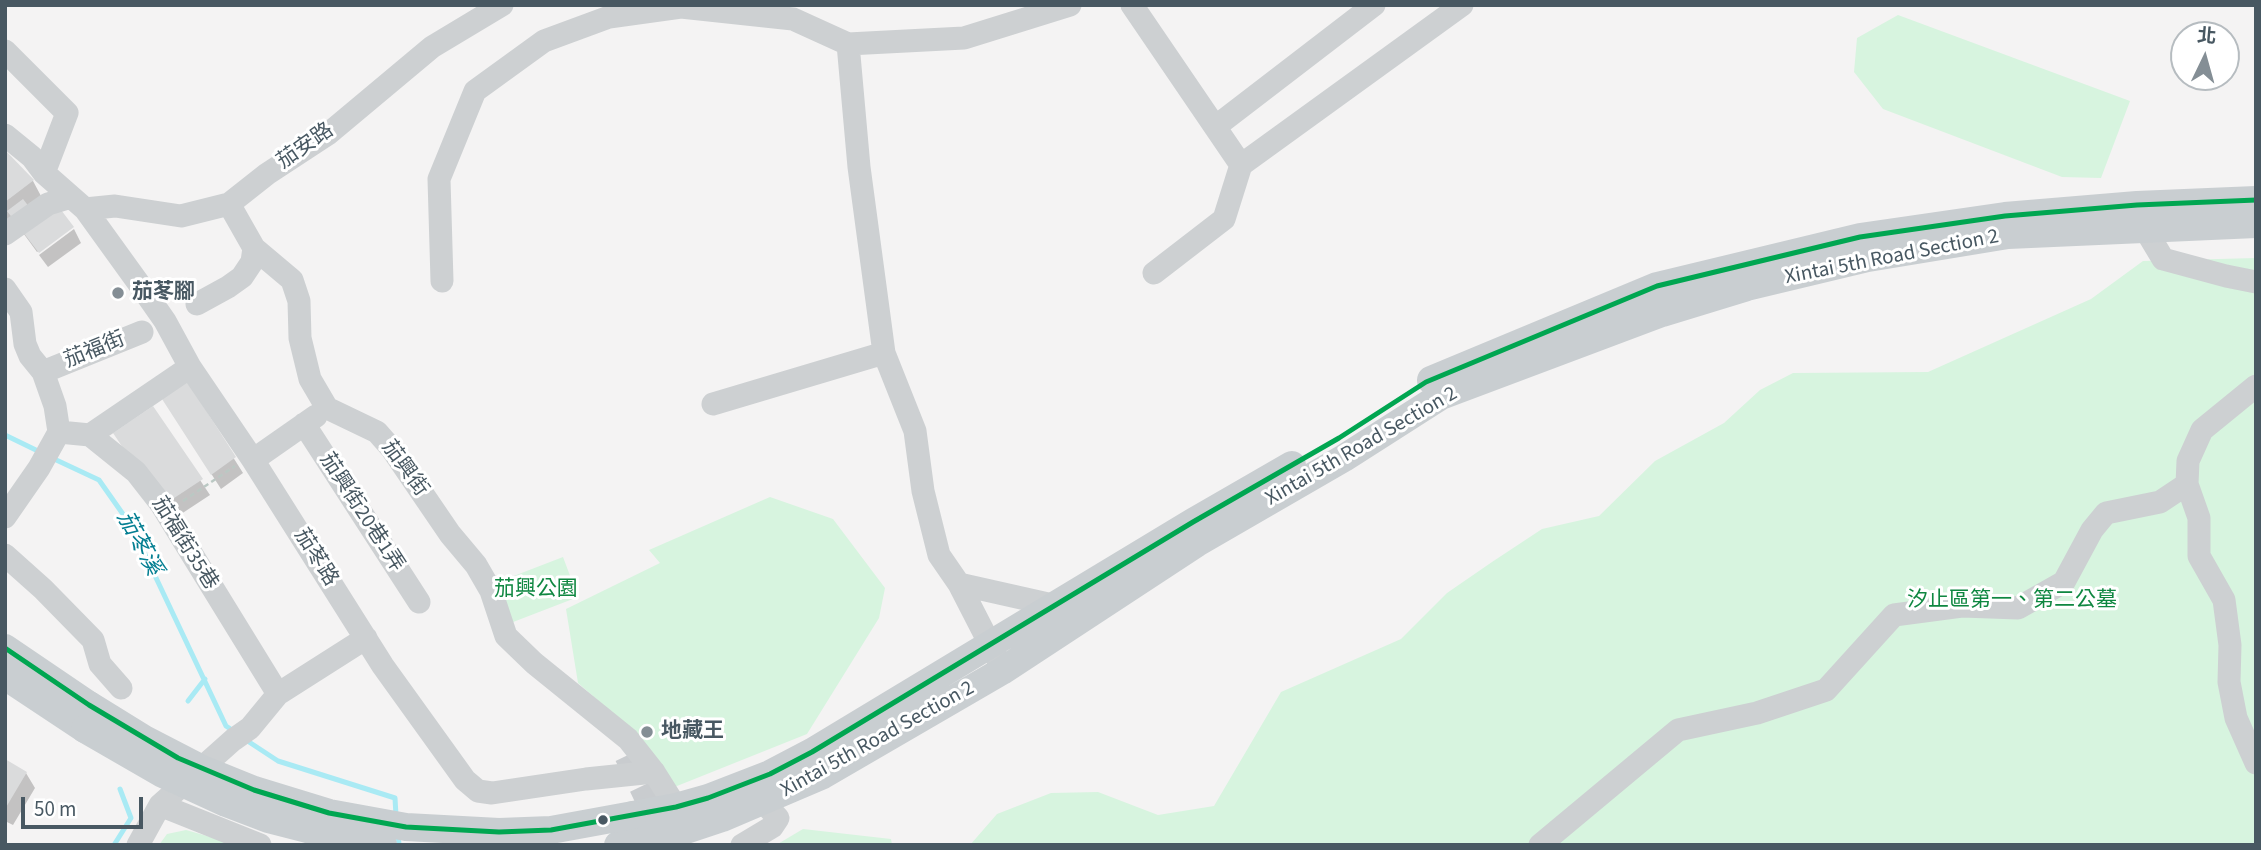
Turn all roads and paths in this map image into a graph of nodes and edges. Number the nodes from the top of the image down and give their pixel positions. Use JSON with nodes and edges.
{"nodes":[{"id":1,"x":502,"y":5,"type":"edge"},
{"id":2,"x":1070,"y":5,"type":"edge"},
{"id":3,"x":1132,"y":5,"type":"edge"},
{"id":4,"x":1374,"y":5,"type":"edge"},
{"id":5,"x":1462,"y":5,"type":"edge"},
{"id":6,"x":848,"y":44,"type":"junction"},
{"id":7,"x":5,"y":51,"type":"edge"},
{"id":8,"x":1216,"y":127,"type":"junction"},
{"id":9,"x":5,"y":135,"type":"edge"},
{"id":10,"x":1241,"y":165,"type":"junction"},
{"id":11,"x":44,"y":173,"type":"junction"},
{"id":12,"x":2256,"y":200,"type":"edge"},
{"id":13,"x":78,"y":203,"type":"junction"},
{"id":14,"x":229,"y":204,"type":"junction"},
{"id":15,"x":2256,"y":224,"type":"edge"},
{"id":16,"x":2145,"y":229,"type":"junction"},
{"id":17,"x":5,"y":234,"type":"edge"},
{"id":18,"x":254,"y":248,"type":"junction"},
{"id":19,"x":1154,"y":273,"type":"dead end"},
{"id":20,"x":442,"y":281,"type":"dead end"},
{"id":21,"x":2256,"y":282,"type":"edge"},
{"id":22,"x":5,"y":289,"type":"edge"},
{"id":23,"x":198,"y":304,"type":"dead end"},
{"id":24,"x":142,"y":332,"type":"dead end"},
{"id":25,"x":884,"y":353,"type":"junction"},
{"id":26,"x":43,"y":372,"type":"junction"},
{"id":27,"x":185,"y":376,"type":"junction"},
{"id":28,"x":2256,"y":386,"type":"edge"},
{"id":29,"x":713,"y":404,"type":"dead end"},
{"id":30,"x":327,"y":408,"type":"junction"},
{"id":31,"x":304,"y":424,"type":"junction"},
{"id":32,"x":59,"y":432,"type":"junction"},
{"id":33,"x":94,"y":432,"type":"junction"},
{"id":34,"x":251,"y":458,"type":"junction"},
{"id":35,"x":2187,"y":484,"type":"junction"},
{"id":36,"x":165,"y":512,"type":"junction"},
{"id":37,"x":5,"y":517,"type":"edge"},
{"id":38,"x":5,"y":555,"type":"edge"},
{"id":39,"x":959,"y":584,"type":"junction"},
{"id":40,"x":419,"y":602,"type":"dead end"},
{"id":41,"x":1068,"y":613,"type":"junction"},
{"id":42,"x":366,"y":638,"type":"junction"},
{"id":43,"x":5,"y":648,"type":"edge"},
{"id":44,"x":997,"y":658,"type":"junction"},
{"id":45,"x":5,"y":676,"type":"edge"},
{"id":46,"x":121,"y":688,"type":"dead end"},
{"id":47,"x":278,"y":694,"type":"junction"},
{"id":48,"x":580,"y":698,"type":"junction"},
{"id":49,"x":626,"y":756,"type":"tunnel mouth"},
{"id":50,"x":2256,"y":763,"type":"edge"},
{"id":51,"x":654,"y":772,"type":"junction"},
{"id":52,"x":764,"y":802,"type":"junction"},
{"id":53,"x":160,"y":805,"type":"junction"},
{"id":54,"x":679,"y":819,"type":"junction"},
{"id":55,"x":631,"y":833,"type":"edge"},
{"id":56,"x":138,"y":845,"type":"edge"},
{"id":57,"x":260,"y":845,"type":"edge"},
{"id":58,"x":383,"y":845,"type":"edge"},
{"id":59,"x":742,"y":845,"type":"edge"},
{"id":60,"x":1540,"y":845,"type":"edge"}],
"edges":[{"from":1,"to":14,"type":"street","name":"茄安路"},
{"from":2,"to":6,"type":"street"},
{"from":3,"to":8,"type":"street"},
{"from":4,"to":8,"type":"street"},
{"from":5,"to":10,"type":"street"},
{"from":6,"to":20,"type":"street"},
{"from":6,"to":25,"type":"street"},
{"from":7,"to":11,"type":"street"},
{"from":8,"to":10,"type":"street"},
{"from":9,"to":11,"type":"street","name":"茄苳路"},
{"from":10,"to":19,"type":"street"},
{"from":11,"to":13,"type":"street","name":"茄苳路"},
{"from":12,"to":41,"type":"main road","name":"Xintai 5th Road Section 2"},
{"from":13,"to":14,"type":"street","name":"茄安路"},
{"from":13,"to":17,"type":"street","name":"茄安路"},
{"from":13,"to":27,"type":"street","name":"茄苳路"},
{"from":14,"to":18,"type":"street"},
{"from":15,"to":16,"type":"main road","name":"Xintai 5th Road Section 2"},
{"from":16,"to":21,"type":"street"},
{"from":16,"to":41,"type":"main road","name":"Xintai 5th Road Section 2"},
{"from":18,"to":23,"type":"street"},
{"from":18,"to":30,"type":"street"},
{"from":22,"to":26,"type":"street"},
{"from":24,"to":26,"type":"street","name":"茄福街"},
{"from":25,"to":29,"type":"street"},
{"from":25,"to":39,"type":"street"},
{"from":26,"to":32,"type":"street","name":"茄福街"},
{"from":27,"to":33,"type":"street"},
{"from":27,"to":34,"type":"street","name":"茄苳路"},
{"from":28,"to":35,"type":"street"},
{"from":30,"to":31,"type":"street"},
{"from":30,"to":48,"type":"street","name":"茄興街"},
{"from":31,"to":34,"type":"street"},
{"from":31,"to":40,"type":"street","name":"茄興街20巷1弄"},
{"from":32,"to":33,"type":"street"},
{"from":32,"to":37,"type":"street"},
{"from":33,"to":36,"type":"street","name":"茄福街35巷"},
{"from":34,"to":36,"type":"path"},
{"from":34,"to":42,"type":"street","name":"茄苳路"},
{"from":35,"to":50,"type":"street"},
{"from":35,"to":60,"type":"street"},
{"from":36,"to":47,"type":"street","name":"茄福街35巷"},
{"from":38,"to":46,"type":"street"},
{"from":39,"to":41,"type":"street"},
{"from":39,"to":44,"type":"street"},
{"from":41,"to":44,"type":"main road","name":"Xintai 5th Road Section 2"},
{"from":42,"to":47,"type":"street"},
{"from":42,"to":51,"type":"street","name":"茄苳路"},
{"from":43,"to":55,"type":"main road","name":"Xintai 5th Road Section 2","bridge":true},
{"from":44,"to":52,"type":"main road","name":"Xintai 5th Road Section 2"},
{"from":44,"to":54,"type":"main road","name":"Xintai 5th Road Section 2"},
{"from":45,"to":58,"type":"main road","bridge":true},
{"from":47,"to":53,"type":"street"},
{"from":48,"to":49,"type":"street","name":"茄興街"},
{"from":48,"to":51,"type":"street","name":"茄興街"},
{"from":51,"to":54,"type":"street"},
{"from":52,"to":54,"type":"main road","name":"Xintai 5th Road Section 2"},
{"from":52,"to":59,"type":"street"},
{"from":53,"to":56,"type":"street"},
{"from":53,"to":57,"type":"street"},
{"from":54,"to":55,"type":"main road","name":"Xintai 5th Road Section 2"}]}
